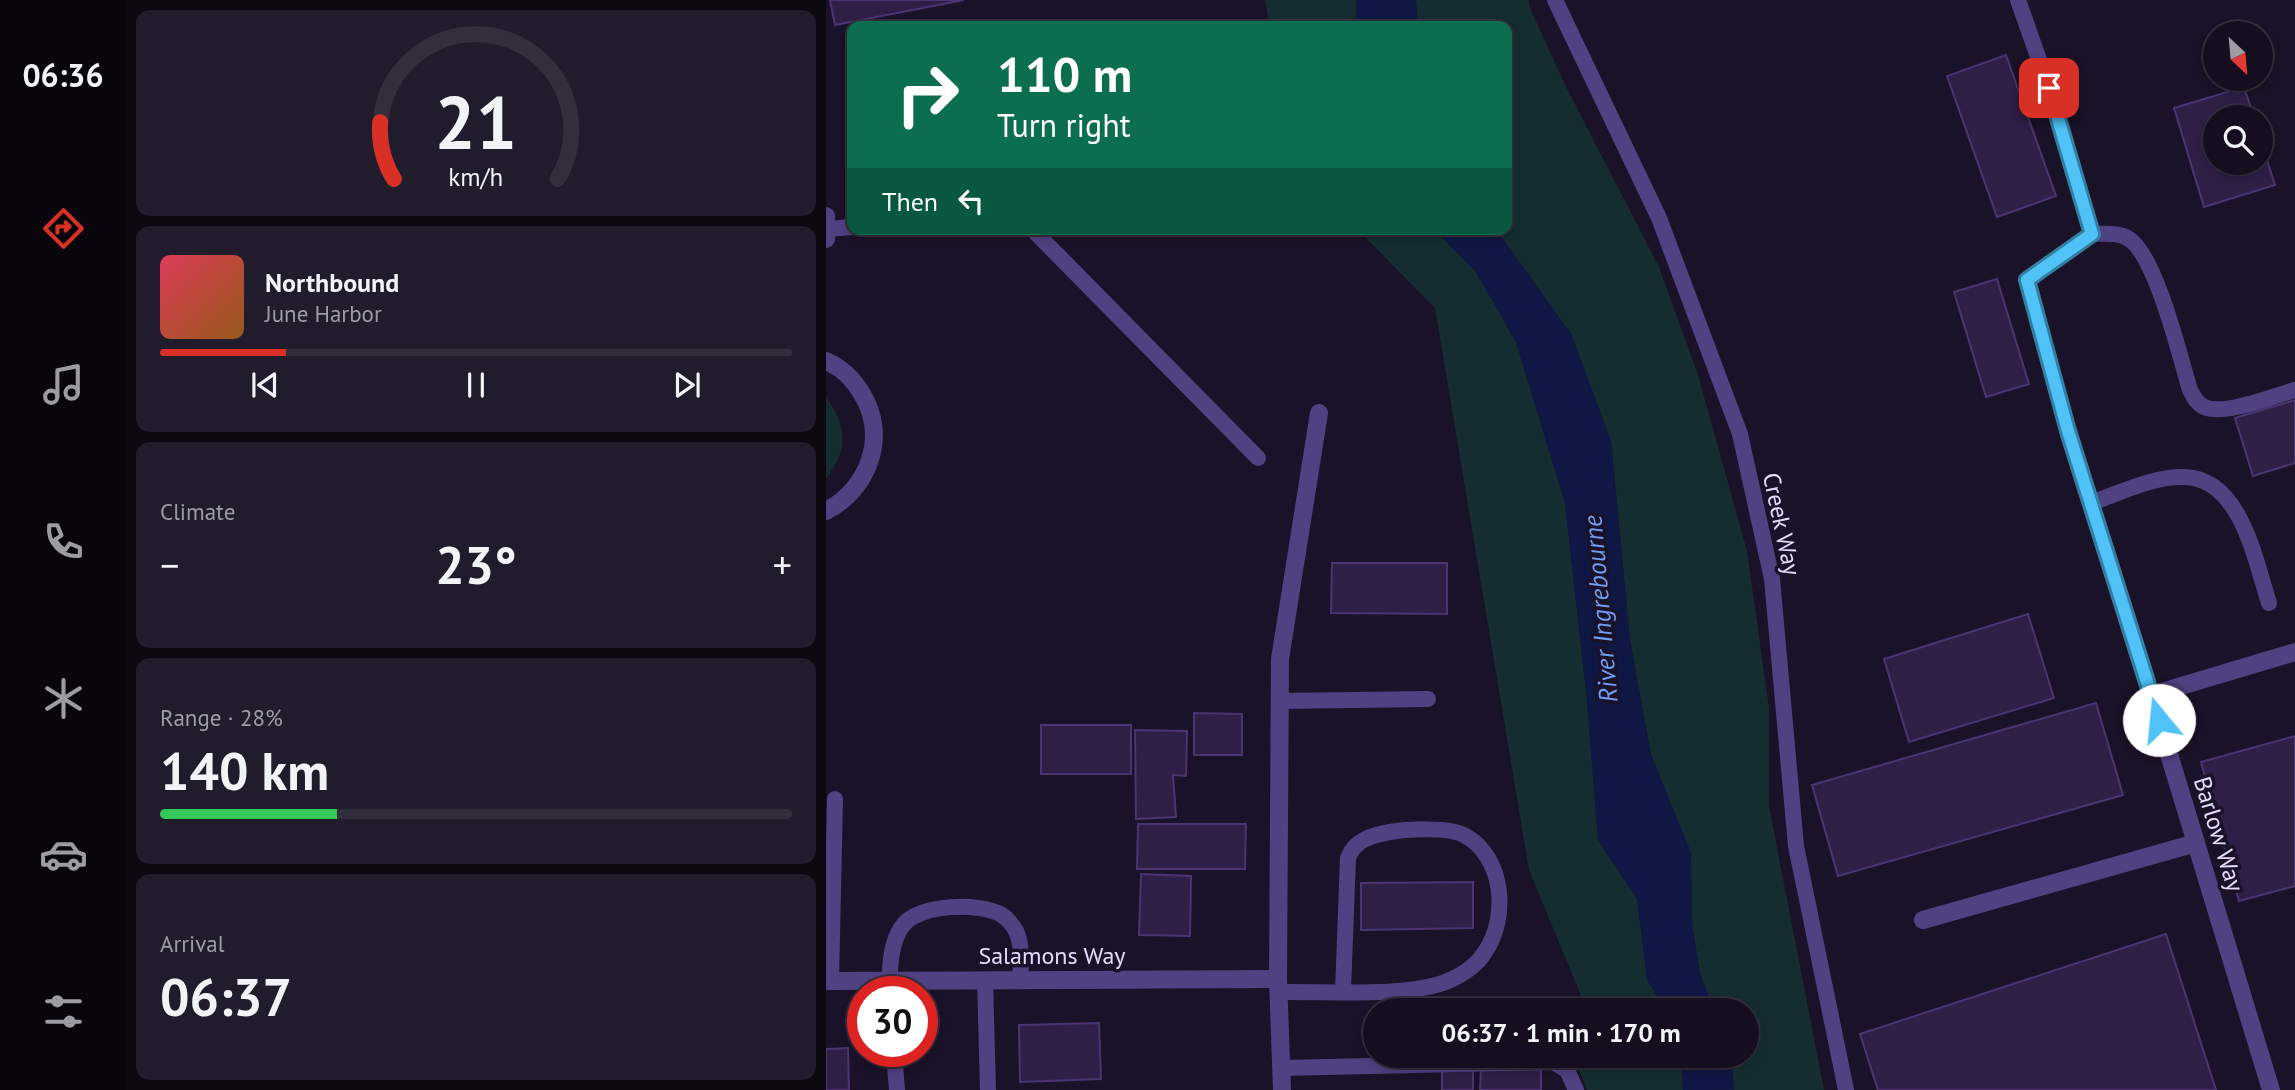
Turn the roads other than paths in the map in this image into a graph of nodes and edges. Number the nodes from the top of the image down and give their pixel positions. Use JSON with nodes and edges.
{"nodes":[{"id":1,"x":1555,"y":0,"type":"edge"},
{"id":2,"x":2018,"y":0,"type":"edge"},
{"id":3,"x":847,"y":227,"type":"edge"},
{"id":4,"x":827,"y":228,"type":"edge"},
{"id":5,"x":2092,"y":234,"type":"junction"},
{"id":6,"x":1038,"y":235,"type":"edge"},
{"id":7,"x":826,"y":361,"type":"edge"},
{"id":8,"x":2295,"y":390,"type":"edge"},
{"id":9,"x":1320,"y":413,"type":"dead end"},
{"id":10,"x":2068,"y":431,"type":"joint"},
{"id":11,"x":1258,"y":458,"type":"dead end"},
{"id":12,"x":2091,"y":503,"type":"junction"},
{"id":13,"x":826,"y":511,"type":"edge"},
{"id":14,"x":2269,"y":603,"type":"dead end"},
{"id":15,"x":2295,"y":652,"type":"edge"},
{"id":16,"x":2151,"y":695,"type":"junction"},
{"id":17,"x":1428,"y":699,"type":"dead end"},
{"id":18,"x":1280,"y":701,"type":"junction"},
{"id":19,"x":835,"y":799,"type":"dead end"},
{"id":20,"x":2196,"y":843,"type":"junction"},
{"id":21,"x":1923,"y":920,"type":"dead end"},
{"id":22,"x":891,"y":976,"type":"edge"},
{"id":23,"x":985,"y":980,"type":"junction"},
{"id":24,"x":1020,"y":980,"type":"junction"},
{"id":25,"x":829,"y":981,"type":"edge"},
{"id":26,"x":847,"y":982,"type":"edge"},
{"id":27,"x":938,"y":983,"type":"edge"},
{"id":28,"x":1278,"y":986,"type":"junction"},
{"id":29,"x":1343,"y":991,"type":"junction"},
{"id":30,"x":895,"y":1067,"type":"edge"},
{"id":31,"x":1281,"y":1068,"type":"junction"},
{"id":32,"x":897,"y":1090,"type":"edge"},
{"id":33,"x":988,"y":1090,"type":"edge"},
{"id":34,"x":1282,"y":1090,"type":"edge"},
{"id":35,"x":1577,"y":1090,"type":"edge"},
{"id":36,"x":1846,"y":1090,"type":"edge"},
{"id":37,"x":2271,"y":1090,"type":"edge"}],
"edges":[{"from":1,"to":36,"type":"lane","name":"Creek Way"},
{"from":2,"to":5,"type":"lane"},
{"from":3,"to":4,"type":"lane"},
{"from":5,"to":8,"type":"lane"},
{"from":5,"to":10,"type":"lane"},
{"from":6,"to":11,"type":"lane"},
{"from":7,"to":13,"type":"street"},
{"from":9,"to":18,"type":"street"},
{"from":10,"to":12,"type":"street","name":"Barlow Way"},
{"from":12,"to":14,"type":"lane"},
{"from":12,"to":16,"type":"street","name":"Barlow Way"},
{"from":15,"to":16,"type":"street"},
{"from":16,"to":20,"type":"street","name":"Barlow Way"},
{"from":17,"to":18,"type":"lane"},
{"from":18,"to":28,"type":"street"},
{"from":19,"to":25,"type":"lane"},
{"from":20,"to":21,"type":"street"},
{"from":20,"to":37,"type":"street","name":"Barlow Way"},
{"from":22,"to":24,"type":"lane"},
{"from":23,"to":24,"type":"street","name":"Salamons Way"},
{"from":23,"to":27,"type":"street","name":"Salamons Way"},
{"from":23,"to":33,"type":"lane"},
{"from":24,"to":28,"type":"street","name":"Salamons Way"},
{"from":25,"to":26,"type":"street","name":"Salamons Way"},
{"from":28,"to":29,"type":"lane"},
{"from":28,"to":31,"type":"street"},
{"from":29,"to":29,"type":"lane"},
{"from":30,"to":32,"type":"lane"},
{"from":31,"to":34,"type":"street"},
{"from":31,"to":35,"type":"lane"}]}
